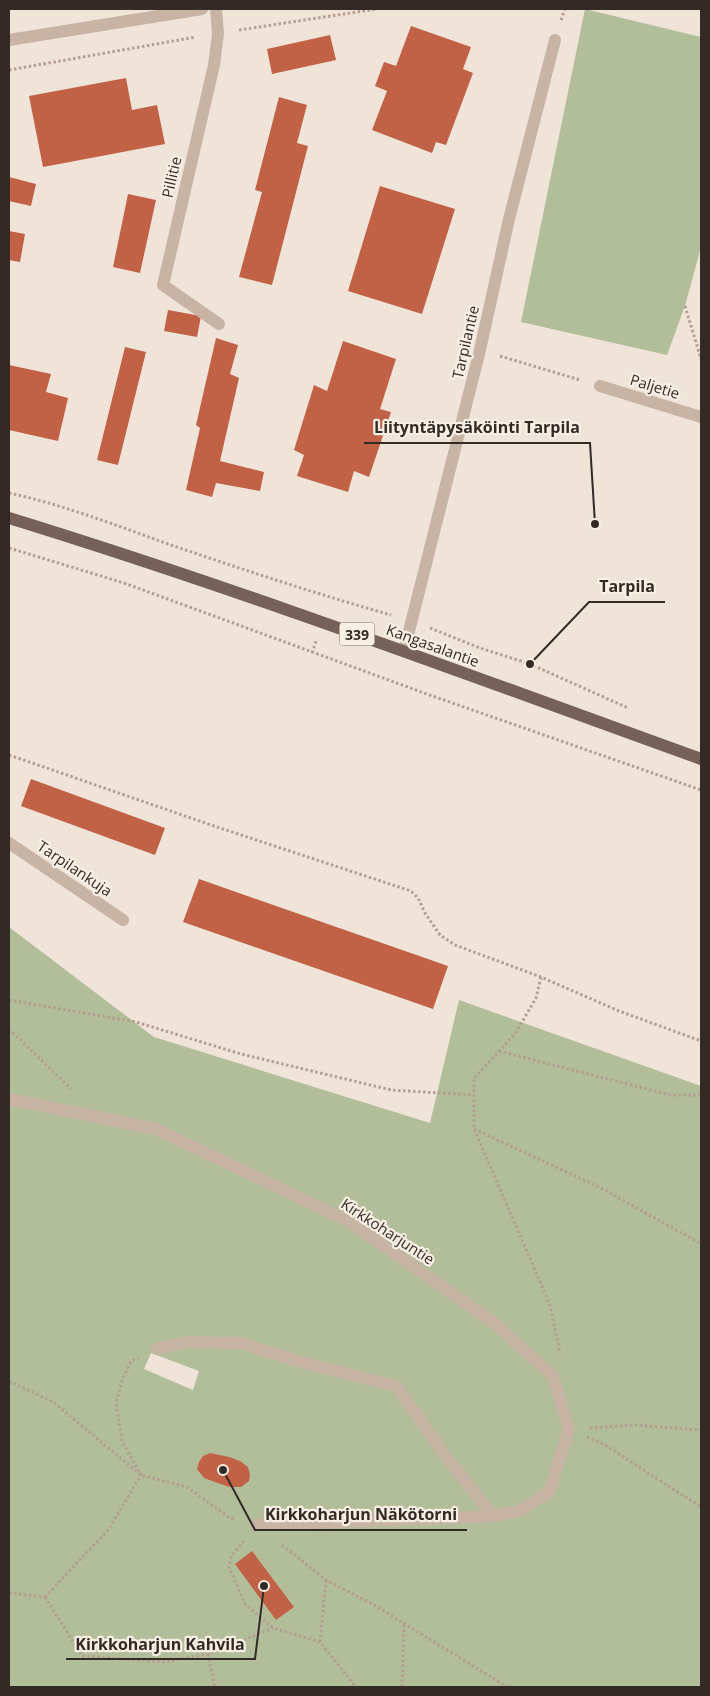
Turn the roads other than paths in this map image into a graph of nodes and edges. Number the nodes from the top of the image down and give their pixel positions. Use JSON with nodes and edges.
{"nodes":[{"id":1,"x":202,"y":9,"type":"edge"},
{"id":2,"x":216,"y":9,"type":"edge"},
{"id":3,"x":9,"y":40,"type":"edge"},
{"id":4,"x":555,"y":40,"type":"dead end"},
{"id":5,"x":219,"y":324,"type":"dead end"},
{"id":6,"x":600,"y":386,"type":"road end"},
{"id":7,"x":701,"y":417,"type":"edge"},
{"id":8,"x":9,"y":518,"type":"edge"},
{"id":9,"x":404,"y":652,"type":"junction"},
{"id":10,"x":701,"y":759,"type":"edge"},
{"id":11,"x":9,"y":843,"type":"edge"},
{"id":12,"x":123,"y":920,"type":"dead end"},
{"id":13,"x":9,"y":1098,"type":"edge"},
{"id":14,"x":157,"y":1349,"type":"road end"},
{"id":15,"x":493,"y":1516,"type":"junction"},
{"id":16,"x":256,"y":1524,"type":"road end"}],
"edges":[{"from":1,"to":3,"type":"street"},
{"from":2,"to":5,"type":"street","name":"Pillitie"},
{"from":4,"to":9,"type":"street","name":"Tarpilantie"},
{"from":6,"to":7,"type":"street","name":"Paljetie"},
{"from":8,"to":9,"type":"main road","name":"Kangasalantie","number":"339"},
{"from":9,"to":10,"type":"main road","name":"Kangasalantie","number":"339"},
{"from":11,"to":12,"type":"street","name":"Tarpilankuja"},
{"from":13,"to":15,"type":"street","name":"Kirkkoharjuntie"},
{"from":14,"to":15,"type":"street"},
{"from":15,"to":16,"type":"street"}]}
